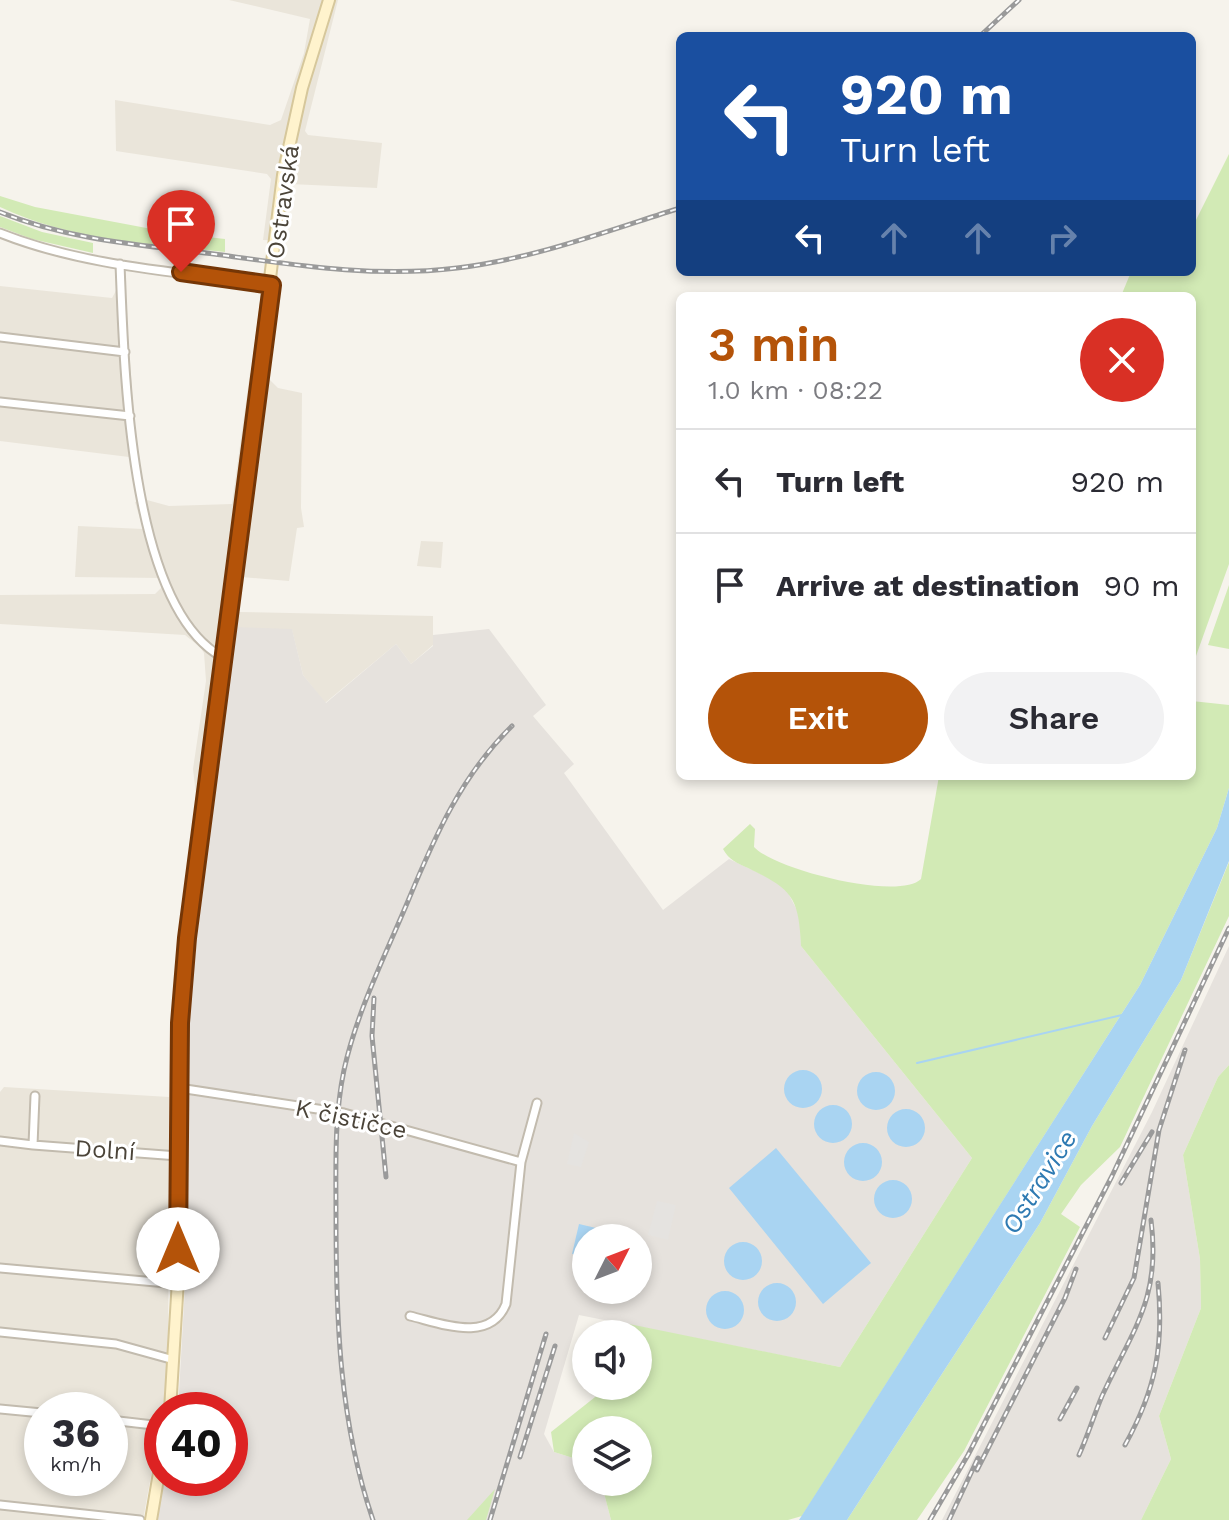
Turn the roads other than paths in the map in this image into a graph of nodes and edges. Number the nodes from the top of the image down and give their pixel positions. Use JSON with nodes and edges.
{"nodes":[{"id":1,"x":329,"y":0,"type":"edge"},
{"id":2,"x":0,"y":233,"type":"edge"},
{"id":3,"x":120,"y":264,"type":"junction"},
{"id":4,"x":272,"y":285,"type":"junction"},
{"id":5,"x":0,"y":337,"type":"edge"},
{"id":6,"x":125,"y":352,"type":"junction"},
{"id":7,"x":0,"y":402,"type":"edge"},
{"id":8,"x":130,"y":416,"type":"junction"},
{"id":9,"x":222,"y":657,"type":"junction"},
{"id":10,"x":179,"y":1088,"type":"junction"},
{"id":11,"x":35,"y":1096,"type":"dead end"},
{"id":12,"x":537,"y":1103,"type":"dead end"},
{"id":13,"x":0,"y":1141,"type":"edge"},
{"id":14,"x":33,"y":1145,"type":"junction"},
{"id":15,"x":178,"y":1156,"type":"junction"},
{"id":16,"x":521,"y":1162,"type":"junction"},
{"id":17,"x":0,"y":1268,"type":"edge"},
{"id":18,"x":178,"y":1284,"type":"junction"},
{"id":19,"x":410,"y":1316,"type":"dead end"},
{"id":20,"x":0,"y":1332,"type":"edge"},
{"id":21,"x":174,"y":1360,"type":"junction"},
{"id":22,"x":171,"y":1392,"type":"edge"},
{"id":23,"x":0,"y":1409,"type":"edge"},
{"id":24,"x":24,"y":1411,"type":"edge"},
{"id":25,"x":155,"y":1496,"type":"edge"},
{"id":26,"x":0,"y":1505,"type":"edge"},
{"id":27,"x":140,"y":1520,"type":"edge"},
{"id":28,"x":151,"y":1520,"type":"edge"}],
"edges":[{"from":1,"to":4,"type":"street","name":"Ostravská"},
{"from":2,"to":3,"type":"street"},
{"from":3,"to":4,"type":"street"},
{"from":3,"to":6,"type":"street"},
{"from":4,"to":9,"type":"street","name":"Ostravská"},
{"from":5,"to":6,"type":"street"},
{"from":6,"to":8,"type":"street"},
{"from":7,"to":8,"type":"street"},
{"from":8,"to":9,"type":"street"},
{"from":9,"to":10,"type":"street","name":"Ostravská"},
{"from":10,"to":15,"type":"street","name":"Ostravská"},
{"from":10,"to":16,"type":"street","name":"K čističce"},
{"from":11,"to":14,"type":"street"},
{"from":12,"to":16,"type":"street"},
{"from":13,"to":14,"type":"street","name":"Dolní"},
{"from":14,"to":15,"type":"street","name":"Dolní"},
{"from":15,"to":18,"type":"street","name":"Ostravská"},
{"from":16,"to":19,"type":"street"},
{"from":17,"to":18,"type":"street"},
{"from":18,"to":21,"type":"street","name":"Ostravská"},
{"from":20,"to":21,"type":"street"},
{"from":21,"to":22,"type":"street","name":"Ostravská"},
{"from":23,"to":24,"type":"street"},
{"from":25,"to":28,"type":"street"},
{"from":26,"to":27,"type":"street"}]}
